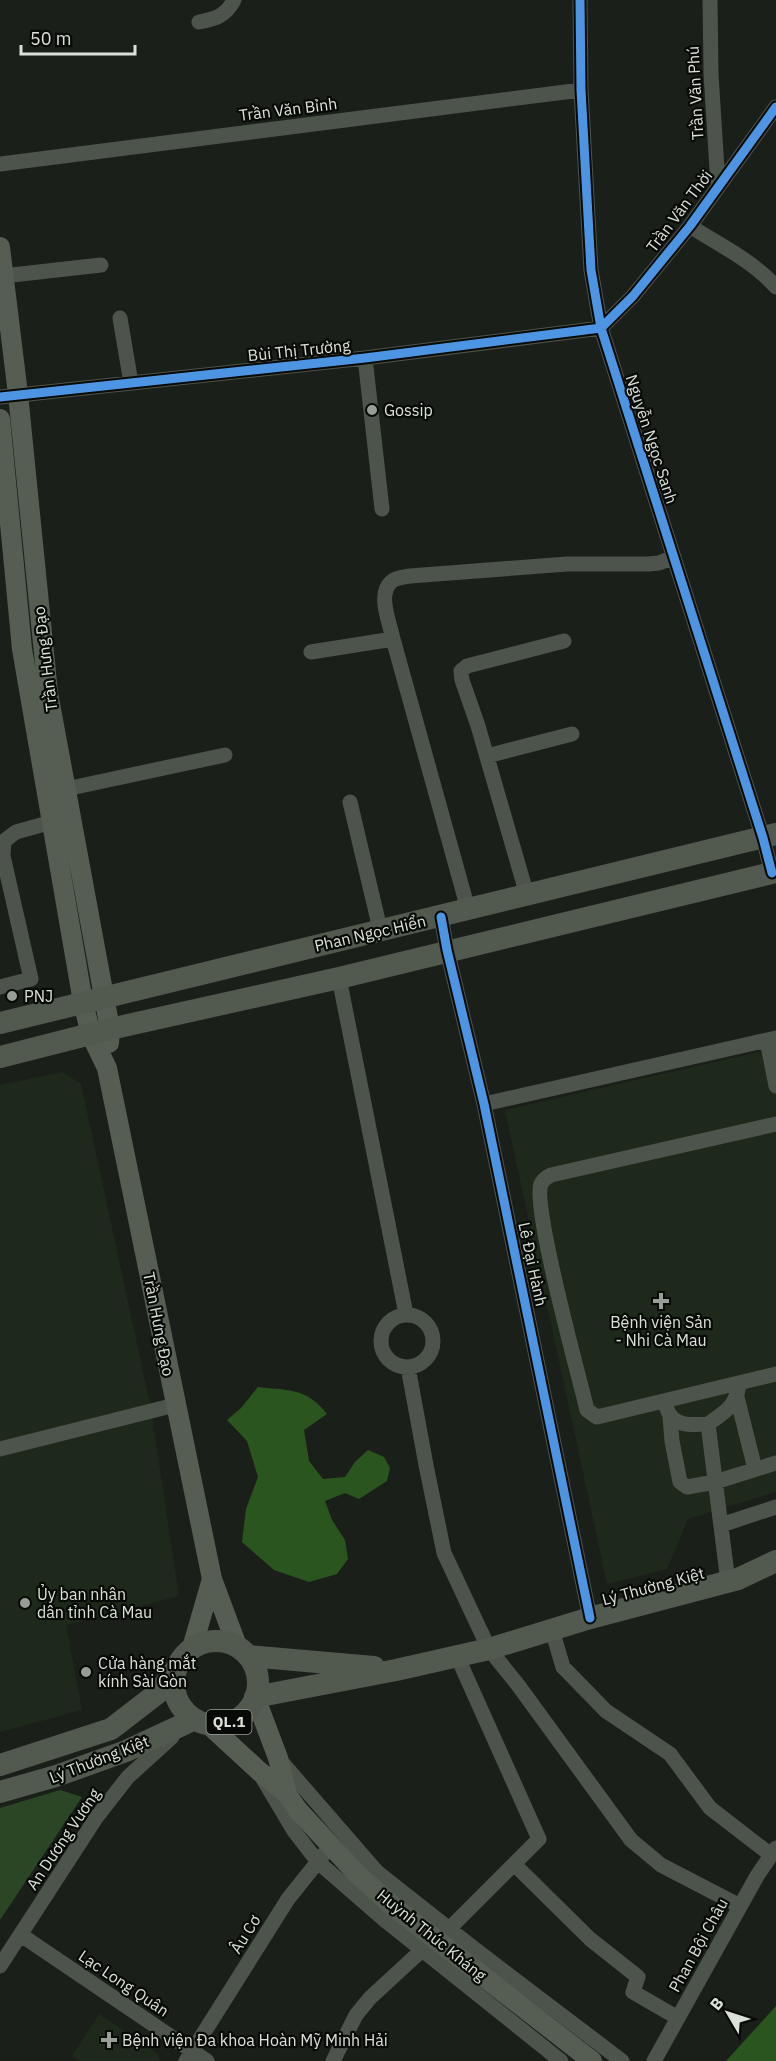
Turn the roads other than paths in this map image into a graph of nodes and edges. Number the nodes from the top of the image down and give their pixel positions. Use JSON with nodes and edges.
{"nodes":[{"id":1,"x":234,"y":0,"type":"edge"},
{"id":2,"x":580,"y":0,"type":"edge"},
{"id":3,"x":710,"y":0,"type":"edge"},
{"id":4,"x":199,"y":22,"type":"dead end"},
{"id":5,"x":582,"y":90,"type":"junction"},
{"id":6,"x":776,"y":107,"type":"edge"},
{"id":7,"x":0,"y":164,"type":"edge"},
{"id":8,"x":718,"y":185,"type":"junction"},
{"id":9,"x":690,"y":226,"type":"junction"},
{"id":10,"x":0,"y":247,"type":"edge"},
{"id":11,"x":101,"y":265,"type":"dead end"},
{"id":12,"x":3,"y":276,"type":"junction"},
{"id":13,"x":776,"y":287,"type":"edge"},
{"id":14,"x":120,"y":318,"type":"dead end"},
{"id":15,"x":601,"y":328,"type":"junction"},
{"id":16,"x":365,"y":358,"type":"junction"},
{"id":17,"x":131,"y":383,"type":"junction"},
{"id":18,"x":9,"y":396,"type":"edge"},
{"id":19,"x":0,"y":418,"type":"edge"},
{"id":20,"x":382,"y":509,"type":"dead end"},
{"id":21,"x":674,"y":557,"type":"junction"},
{"id":22,"x":393,"y":639,"type":"junction"},
{"id":23,"x":564,"y":641,"type":"dead end"},
{"id":24,"x":311,"y":652,"type":"dead end"},
{"id":25,"x":43,"y":717,"type":"junction"},
{"id":26,"x":572,"y":734,"type":"dead end"},
{"id":27,"x":225,"y":755,"type":"dead end"},
{"id":28,"x":487,"y":756,"type":"junction"},
{"id":29,"x":66,"y":789,"type":"junction"},
{"id":30,"x":350,"y":802,"type":"dead end"},
{"id":31,"x":52,"y":822,"type":"junction"},
{"id":32,"x":770,"y":836,"type":"edge"},
{"id":33,"x":774,"y":872,"type":"edge"},
{"id":34,"x":527,"y":895,"type":"junction"},
{"id":35,"x":468,"y":909,"type":"junction"},
{"id":36,"x":441,"y":917,"type":"junction"},
{"id":37,"x":380,"y":929,"type":"junction"},
{"id":38,"x":447,"y":950,"type":"junction"},
{"id":39,"x":339,"y":978,"type":"junction"},
{"id":40,"x":0,"y":987,"type":"edge"},
{"id":41,"x":94,"y":1000,"type":"junction"},
{"id":42,"x":0,"y":1023,"type":"edge"},
{"id":43,"x":100,"y":1032,"type":"junction"},
{"id":44,"x":771,"y":1039,"type":"edge"},
{"id":45,"x":0,"y":1057,"type":"edge"},
{"id":46,"x":776,"y":1086,"type":"edge"},
{"id":47,"x":484,"y":1104,"type":"junction"},
{"id":48,"x":776,"y":1124,"type":"edge"},
{"id":49,"x":406,"y":1314,"type":"junction"},
{"id":50,"x":408,"y":1367,"type":"junction"},
{"id":51,"x":776,"y":1374,"type":"edge"},
{"id":52,"x":738,"y":1390,"type":"junction"},
{"id":53,"x":665,"y":1401,"type":"junction"},
{"id":54,"x":175,"y":1405,"type":"junction"},
{"id":55,"x":670,"y":1417,"type":"junction"},
{"id":56,"x":708,"y":1424,"type":"junction"},
{"id":57,"x":0,"y":1449,"type":"edge"},
{"id":58,"x":776,"y":1463,"type":"edge"},
{"id":59,"x":755,"y":1469,"type":"junction"},
{"id":60,"x":715,"y":1482,"type":"junction"},
{"id":61,"x":776,"y":1507,"type":"edge"},
{"id":62,"x":721,"y":1526,"type":"junction"},
{"id":63,"x":776,"y":1561,"type":"edge"},
{"id":64,"x":212,"y":1580,"type":"junction"},
{"id":65,"x":728,"y":1582,"type":"junction"},
{"id":66,"x":590,"y":1618,"type":"junction"},
{"id":67,"x":552,"y":1630,"type":"junction"},
{"id":68,"x":192,"y":1648,"type":"junction"},
{"id":69,"x":489,"y":1649,"type":"junction"},
{"id":70,"x":243,"y":1651,"type":"junction"},
{"id":71,"x":458,"y":1656,"type":"junction"},
{"id":72,"x":176,"y":1669,"type":"junction"},
{"id":73,"x":396,"y":1670,"type":"junction"},
{"id":74,"x":255,"y":1696,"type":"junction"},
{"id":75,"x":202,"y":1721,"type":"junction"},
{"id":76,"x":278,"y":1758,"type":"junction"},
{"id":77,"x":0,"y":1765,"type":"edge"},
{"id":78,"x":259,"y":1771,"type":"junction"},
{"id":79,"x":0,"y":1792,"type":"edge"},
{"id":80,"x":292,"y":1801,"type":"junction"},
{"id":81,"x":341,"y":1830,"type":"junction"},
{"id":82,"x":773,"y":1852,"type":"edge"},
{"id":83,"x":318,"y":1862,"type":"junction"},
{"id":84,"x":514,"y":1864,"type":"junction"},
{"id":85,"x":740,"y":1906,"type":"junction"},
{"id":86,"x":448,"y":1929,"type":"junction"},
{"id":87,"x":21,"y":1935,"type":"junction"},
{"id":88,"x":422,"y":1950,"type":"junction"},
{"id":89,"x":0,"y":1966,"type":"edge"},
{"id":90,"x":678,"y":2018,"type":"junction"},
{"id":91,"x":189,"y":2056,"type":"edge"},
{"id":92,"x":207,"y":2061,"type":"edge"},
{"id":93,"x":333,"y":2061,"type":"edge"},
{"id":94,"x":561,"y":2061,"type":"edge"},
{"id":95,"x":592,"y":2061,"type":"edge"},
{"id":96,"x":622,"y":2061,"type":"edge"},
{"id":97,"x":654,"y":2061,"type":"edge"}],
"edges":[{"from":1,"to":4,"type":"street"},
{"from":2,"to":5,"type":"street","name":"Nguyễn Ngọc Sanh"},
{"from":3,"to":8,"type":"street","name":"Trần Văn Phú"},
{"from":5,"to":7,"type":"street","name":"Trần Văn Bỉnh"},
{"from":5,"to":15,"type":"street","name":"Nguyễn Ngọc Sanh"},
{"from":6,"to":8,"type":"street","name":"Trần Văn Thời"},
{"from":8,"to":9,"type":"street","name":"Trần Văn Thời"},
{"from":9,"to":13,"type":"street"},
{"from":9,"to":15,"type":"street","name":"Trần Văn Thời"},
{"from":10,"to":12,"type":"main road","name":"Trần Hưng Đạo"},
{"from":11,"to":12,"type":"street"},
{"from":12,"to":18,"type":"main road","name":"Trần Hưng Đạo"},
{"from":14,"to":17,"type":"street"},
{"from":15,"to":16,"type":"street","name":"Bùi Thị Trường"},
{"from":15,"to":21,"type":"street","name":"Nguyễn Ngọc Sanh"},
{"from":16,"to":17,"type":"street","name":"Bùi Thị Trường"},
{"from":16,"to":20,"type":"street"},
{"from":17,"to":18,"type":"street","name":"Bùi Thị Trường"},
{"from":18,"to":25,"type":"main road","name":"Trần Hưng Đạo"},
{"from":19,"to":25,"type":"main road","name":"Trần Hưng Đạo"},
{"from":21,"to":22,"type":"street"},
{"from":21,"to":32,"type":"street","name":"Nguyễn Ngọc Sanh"},
{"from":22,"to":24,"type":"street"},
{"from":22,"to":35,"type":"street"},
{"from":23,"to":28,"type":"street"},
{"from":25,"to":29,"type":"main road","name":"Trần Hưng Đạo"},
{"from":25,"to":31,"type":"main road","name":"Trần Hưng Đạo"},
{"from":26,"to":28,"type":"street"},
{"from":27,"to":29,"type":"street"},
{"from":28,"to":34,"type":"street"},
{"from":29,"to":41,"type":"main road","name":"Trần Hưng Đạo"},
{"from":30,"to":37,"type":"street"},
{"from":31,"to":40,"type":"street"},
{"from":31,"to":41,"type":"main road","name":"Trần Hưng Đạo"},
{"from":32,"to":33,"type":"street","name":"Nguyễn Ngọc Sanh"},
{"from":32,"to":34,"type":"highway","name":"Phan Ngọc Hiển"},
{"from":33,"to":38,"type":"highway"},
{"from":34,"to":35,"type":"highway","name":"Phan Ngọc Hiển"},
{"from":35,"to":36,"type":"highway","name":"Phan Ngọc Hiển"},
{"from":36,"to":37,"type":"highway","name":"Phan Ngọc Hiển"},
{"from":36,"to":38,"type":"street","name":"Lê Đại Hành"},
{"from":37,"to":41,"type":"highway","name":"Phan Ngọc Hiển"},
{"from":38,"to":39,"type":"highway"},
{"from":38,"to":47,"type":"street","name":"Lê Đại Hành"},
{"from":39,"to":43,"type":"highway"},
{"from":39,"to":49,"type":"street"},
{"from":41,"to":42,"type":"highway","name":"Phan Ngọc Hiển"},
{"from":41,"to":43,"type":"main road","name":"Trần Hưng Đạo"},
{"from":43,"to":45,"type":"highway"},
{"from":43,"to":54,"type":"main road","name":"Trần Hưng Đạo"},
{"from":44,"to":46,"type":"street"},
{"from":44,"to":47,"type":"street"},
{"from":47,"to":66,"type":"street","name":"Lê Đại Hành"},
{"from":48,"to":53,"type":"street"},
{"from":49,"to":50,"type":"street"},
{"from":49,"to":50,"type":"street"},
{"from":50,"to":69,"type":"street"},
{"from":51,"to":52,"type":"street"},
{"from":52,"to":53,"type":"street"},
{"from":52,"to":56,"type":"street"},
{"from":52,"to":59,"type":"street"},
{"from":53,"to":55,"type":"street"},
{"from":54,"to":57,"type":"street"},
{"from":54,"to":64,"type":"main road","name":"Trần Hưng Đạo"},
{"from":55,"to":56,"type":"street"},
{"from":55,"to":60,"type":"street"},
{"from":56,"to":60,"type":"street"},
{"from":58,"to":59,"type":"street"},
{"from":59,"to":60,"type":"street"},
{"from":60,"to":62,"type":"street"},
{"from":61,"to":62,"type":"street"},
{"from":62,"to":65,"type":"street"},
{"from":63,"to":65,"type":"highway","name":"Lý Thường Kiệt","number":"QL.1"},
{"from":64,"to":68,"type":"main road","name":"Trần Hưng Đạo"},
{"from":64,"to":70,"type":"main road","name":"Trần Hưng Đạo"},
{"from":65,"to":66,"type":"highway","name":"Lý Thường Kiệt","number":"QL.1"},
{"from":66,"to":67,"type":"highway","name":"Lý Thường Kiệt","number":"QL.1"},
{"from":67,"to":69,"type":"highway","name":"Lý Thường Kiệt","number":"QL.1"},
{"from":67,"to":82,"type":"street"},
{"from":68,"to":70,"type":"highway","number":"QL.1"},
{"from":68,"to":72,"type":"highway"},
{"from":69,"to":71,"type":"highway","name":"Lý Thường Kiệt","number":"QL.1"},
{"from":69,"to":85,"type":"street"},
{"from":70,"to":73,"type":"highway","name":"Lý Thường Kiệt","number":"QL.1"},
{"from":70,"to":74,"type":"highway","number":"QL.1"},
{"from":71,"to":73,"type":"highway","name":"Lý Thường Kiệt","number":"QL.1"},
{"from":71,"to":84,"type":"street"},
{"from":72,"to":75,"type":"highway","number":"QL.1"},
{"from":72,"to":77,"type":"highway","name":"Lý Thường Kiệt"},
{"from":73,"to":74,"type":"highway","name":"Lý Thường Kiệt","number":"QL.1"},
{"from":74,"to":75,"type":"highway","number":"QL.1"},
{"from":74,"to":76,"type":"main road","name":"Huỳnh Thúc Kháng"},
{"from":75,"to":78,"type":"main road","name":"Huỳnh Thúc Kháng"},
{"from":75,"to":79,"type":"highway","name":"Lý Thường Kiệt","number":"QL.1"},
{"from":75,"to":87,"type":"street","name":"An Dương Vương"},
{"from":76,"to":80,"type":"main road","name":"Huỳnh Thúc Kháng"},
{"from":76,"to":81,"type":"street"},
{"from":78,"to":80,"type":"main road","name":"Huỳnh Thúc Kháng"},
{"from":78,"to":83,"type":"street"},
{"from":80,"to":95,"type":"main road","name":"Huỳnh Thúc Kháng","bridge":true},
{"from":81,"to":83,"type":"street","name":"Âu Cơ"},
{"from":81,"to":86,"type":"street"},
{"from":82,"to":85,"type":"street","name":"Phan Bội Châu"},
{"from":83,"to":88,"type":"street"},
{"from":83,"to":91,"type":"street","name":"Âu Cơ"},
{"from":84,"to":86,"type":"street"},
{"from":84,"to":90,"type":"street"},
{"from":85,"to":90,"type":"street","name":"Phan Bội Châu"},
{"from":86,"to":96,"type":"street"},
{"from":87,"to":89,"type":"street","name":"An Dương Vương"},
{"from":87,"to":91,"type":"street","name":"Lạc Long Quân"},
{"from":88,"to":93,"type":"street"},
{"from":88,"to":94,"type":"street"},
{"from":90,"to":97,"type":"street","name":"Phan Bội Châu"},
{"from":91,"to":92,"type":"street","name":"Lạc Long Quân"}]}
